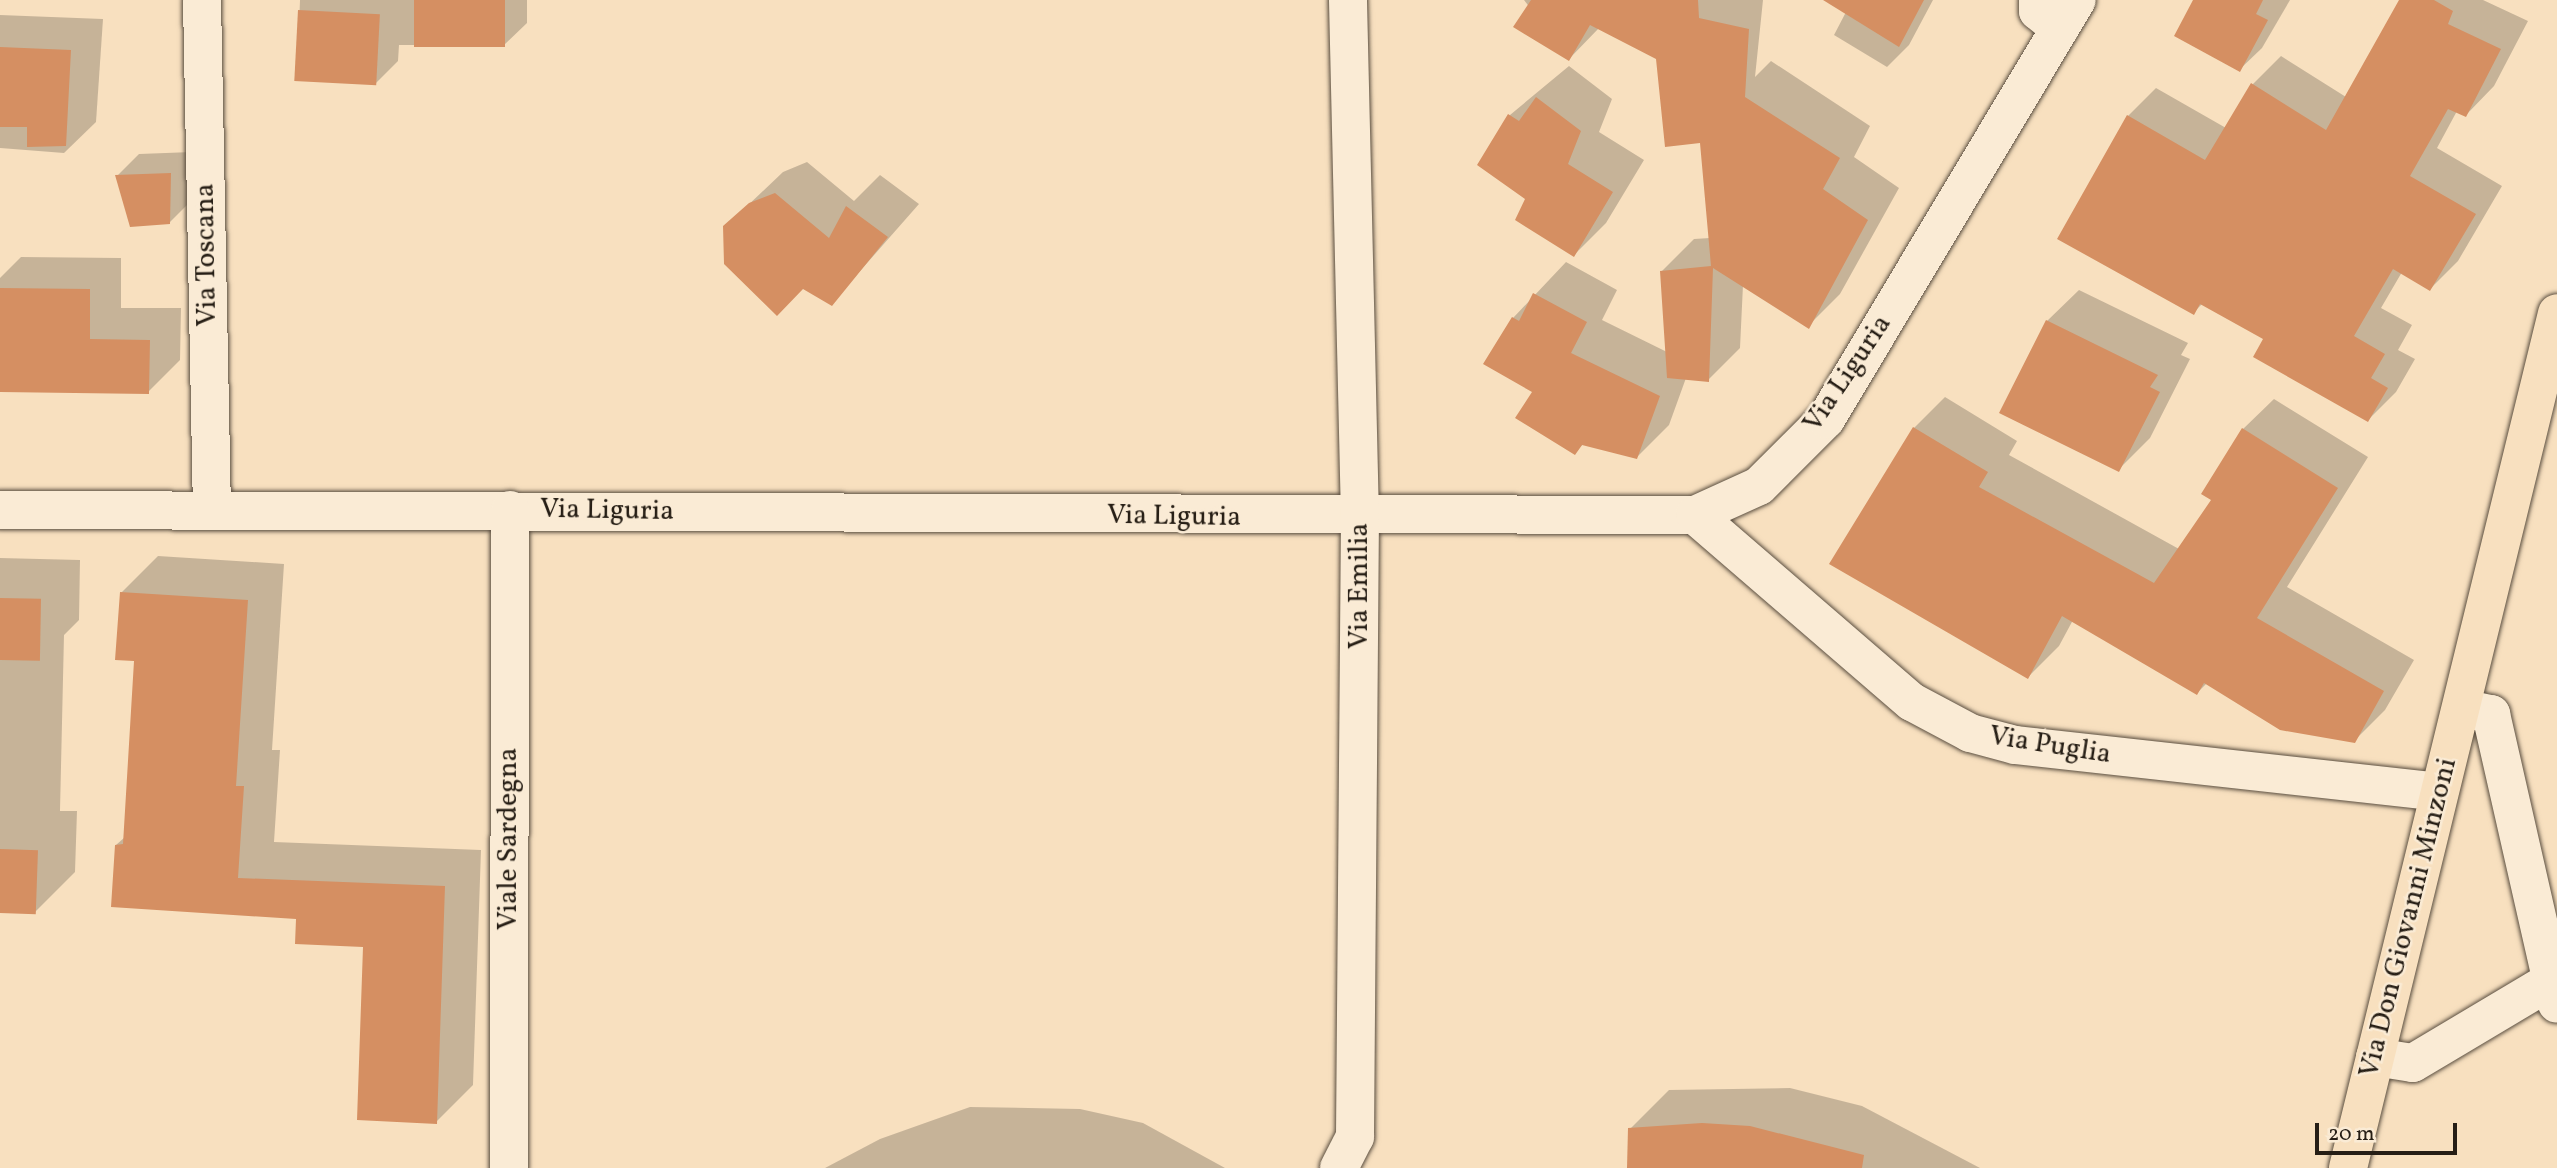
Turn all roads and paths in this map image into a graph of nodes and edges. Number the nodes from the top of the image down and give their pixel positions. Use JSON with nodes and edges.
{"nodes":[{"id":1,"x":202,"y":0,"type":"edge"},
{"id":2,"x":1348,"y":0,"type":"edge"},
{"id":3,"x":2058,"y":10,"type":"edge"},
{"id":4,"x":2557,"y":313,"type":"edge"},
{"id":5,"x":0,"y":510,"type":"edge"},
{"id":6,"x":212,"y":510,"type":"junction"},
{"id":7,"x":510,"y":510,"type":"junction"},
{"id":8,"x":1695,"y":515,"type":"junction"},
{"id":9,"x":1360,"y":518,"type":"junction"},
{"id":10,"x":2462,"y":708,"type":"junction"},
{"id":11,"x":2438,"y":792,"type":"junction"},
{"id":12,"x":2554,"y":988,"type":"edge"},
{"id":13,"x":2375,"y":1057,"type":"junction"},
{"id":14,"x":509,"y":1168,"type":"edge"},
{"id":15,"x":1339,"y":1168,"type":"edge"},
{"id":16,"x":2347,"y":1168,"type":"edge"}],
"edges":[{"from":1,"to":6,"type":"street","name":"Via Toscana"},
{"from":2,"to":9,"type":"street","name":"Via Emilia"},
{"from":3,"to":8,"type":"street","name":"Via Liguria"},
{"from":4,"to":10,"type":"main road","name":"Via Don Giovanni Minzoni"},
{"from":5,"to":6,"type":"street","name":"Via Liguria"},
{"from":6,"to":7,"type":"street","name":"Via Liguria"},
{"from":7,"to":9,"type":"street","name":"Via Liguria"},
{"from":7,"to":14,"type":"street","name":"Viale Sardegna"},
{"from":8,"to":9,"type":"street","name":"Via Liguria"},
{"from":8,"to":11,"type":"street","name":"Via Puglia"},
{"from":9,"to":15,"type":"street","name":"Via Emilia"},
{"from":10,"to":11,"type":"main road","name":"Via Don Giovanni Minzoni"},
{"from":10,"to":12,"type":"street","name":"Via Don Giovanni Minzoni"},
{"from":11,"to":13,"type":"main road","name":"Via Don Giovanni Minzoni"},
{"from":12,"to":13,"type":"street"},
{"from":13,"to":16,"type":"main road","name":"Via Don Giovanni Minzoni"}]}
